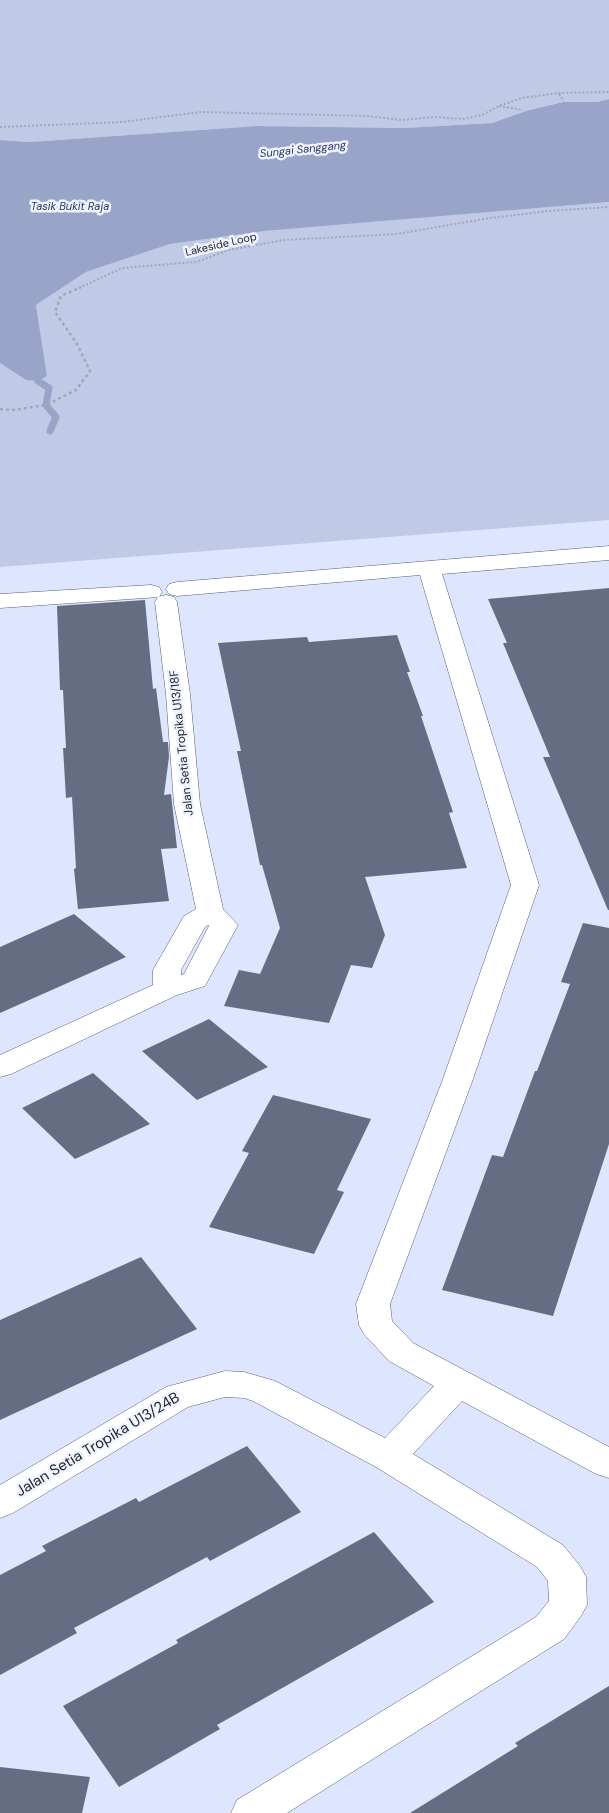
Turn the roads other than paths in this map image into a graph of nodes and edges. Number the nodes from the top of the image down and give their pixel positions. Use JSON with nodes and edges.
{"nodes":[{"id":1,"x":609,"y":553,"type":"edge"},
{"id":2,"x":429,"y":568,"type":"junction"},
{"id":3,"x":164,"y":594,"type":"junction"},
{"id":4,"x":0,"y":601,"type":"edge"},
{"id":5,"x":0,"y":1067,"type":"edge"},
{"id":6,"x":458,"y":1383,"type":"junction"},
{"id":7,"x":388,"y":1457,"type":"junction"},
{"id":8,"x":609,"y":1464,"type":"edge"},
{"id":9,"x":0,"y":1503,"type":"edge"},
{"id":10,"x":252,"y":1813,"type":"edge"}],
"edges":[{"from":1,"to":2,"type":"street"},
{"from":2,"to":3,"type":"street"},
{"from":2,"to":6,"type":"street"},
{"from":3,"to":4,"type":"street"},
{"from":3,"to":5,"type":"street","name":"Jalan Setia Tropika U13/18F"},
{"from":6,"to":7,"type":"street"},
{"from":6,"to":8,"type":"street"},
{"from":7,"to":9,"type":"street","name":"Jalan Setia Tropika U13/24B"},
{"from":7,"to":10,"type":"street","name":"Jalan Setia Tropika U13/24B"}]}
